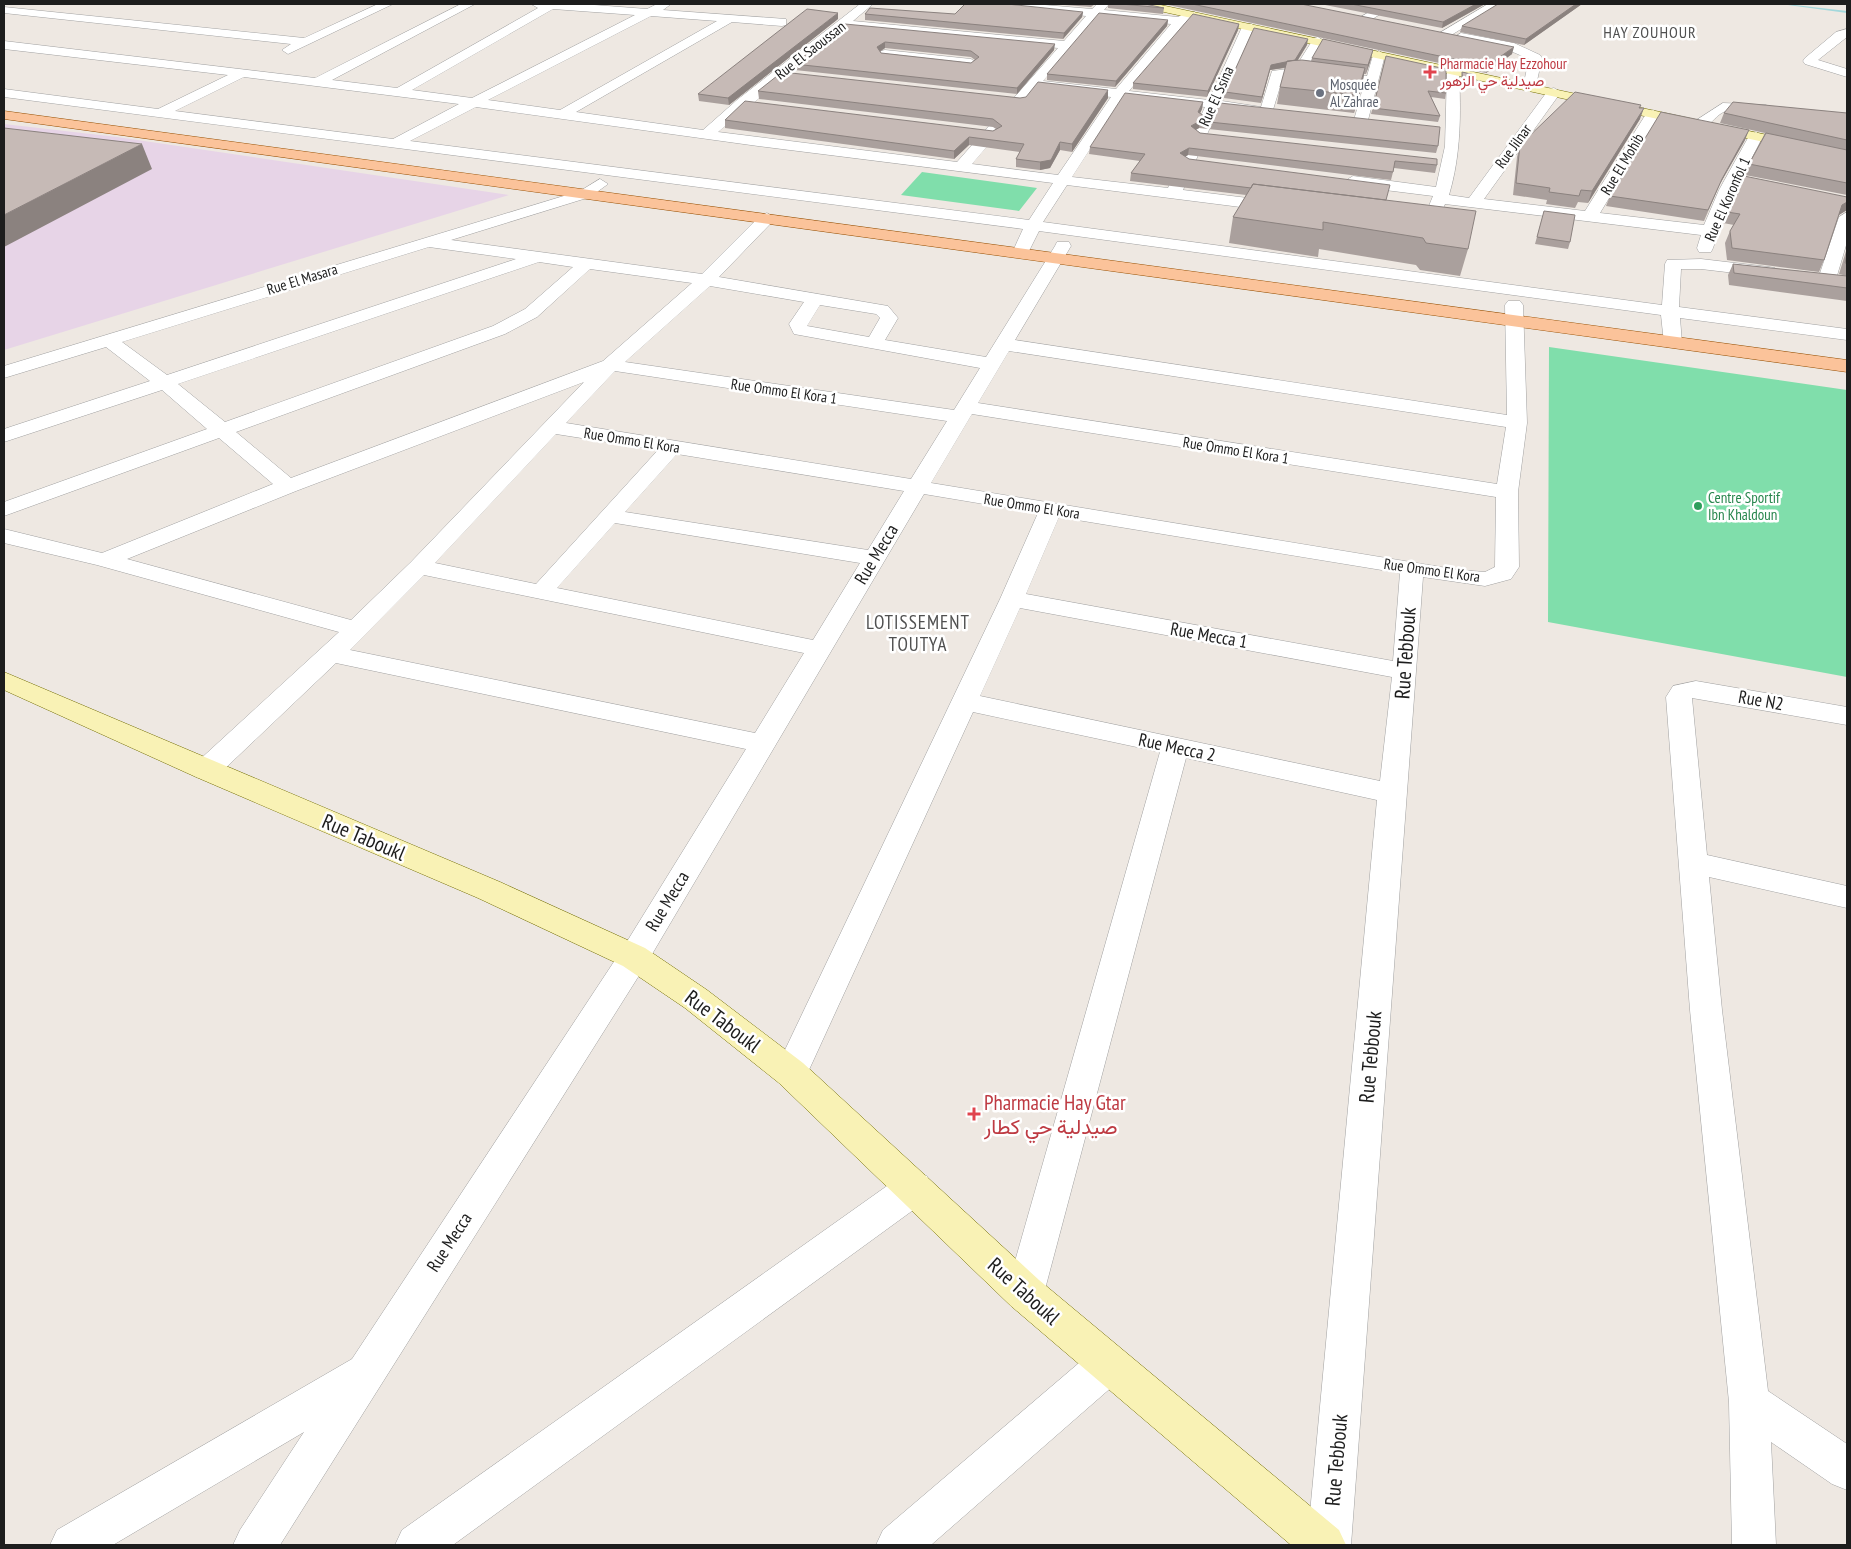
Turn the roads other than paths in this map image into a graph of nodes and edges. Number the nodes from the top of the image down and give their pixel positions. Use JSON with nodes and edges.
{"nodes":[{"id":1,"x":387,"y":4,"type":"edge"},
{"id":2,"x":469,"y":4,"type":"edge"},
{"id":3,"x":537,"y":4,"type":"edge"},
{"id":4,"x":665,"y":4,"type":"edge"},
{"id":5,"x":867,"y":4,"type":"edge"},
{"id":6,"x":998,"y":4,"type":"edge"},
{"id":7,"x":1141,"y":4,"type":"edge"},
{"id":8,"x":1391,"y":4,"type":"edge"},
{"id":9,"x":1496,"y":4,"type":"edge"},
{"id":10,"x":551,"y":5,"type":"junction"},
{"id":11,"x":87,"y":7,"type":"dead end"},
{"id":12,"x":1100,"y":8,"type":"edge"},
{"id":13,"x":4,"y":10,"type":"edge"},
{"id":14,"x":651,"y":12,"type":"junction"},
{"id":15,"x":39,"y":14,"type":"junction"},
{"id":16,"x":730,"y":18,"type":"junction"},
{"id":17,"x":1185,"y":18,"type":"junction"},
{"id":18,"x":4,"y":20,"type":"edge"},
{"id":19,"x":1382,"y":21,"type":"edge"},
{"id":20,"x":782,"y":22,"type":"dead end"},
{"id":21,"x":844,"y":24,"type":"junction"},
{"id":22,"x":1248,"y":27,"type":"junction"},
{"id":23,"x":910,"y":30,"type":"junction"},
{"id":24,"x":1847,"y":34,"type":"edge"},
{"id":25,"x":995,"y":38,"type":"junction"},
{"id":26,"x":1318,"y":41,"type":"junction"},
{"id":27,"x":305,"y":42,"type":"junction"},
{"id":28,"x":1066,"y":45,"type":"junction"},
{"id":29,"x":4,"y":46,"type":"edge"},
{"id":30,"x":885,"y":54,"type":"junction"},
{"id":31,"x":1379,"y":55,"type":"junction"},
{"id":32,"x":977,"y":56,"type":"junction"},
{"id":33,"x":874,"y":65,"type":"edge"},
{"id":34,"x":1454,"y":71,"type":"junction"},
{"id":35,"x":1299,"y":72,"type":"junction"},
{"id":36,"x":1847,"y":73,"type":"edge"},
{"id":37,"x":241,"y":74,"type":"junction"},
{"id":38,"x":781,"y":74,"type":"junction"},
{"id":39,"x":800,"y":76,"type":"edge"},
{"id":40,"x":958,"y":77,"type":"edge"},
{"id":41,"x":1372,"y":81,"type":"junction"},
{"id":42,"x":316,"y":83,"type":"junction"},
{"id":43,"x":1034,"y":84,"type":"junction"},
{"id":44,"x":1530,"y":87,"type":"junction"},
{"id":45,"x":399,"y":92,"type":"junction"},
{"id":46,"x":1554,"y":92,"type":"junction"},
{"id":47,"x":4,"y":93,"type":"edge"},
{"id":48,"x":1119,"y":94,"type":"junction"},
{"id":49,"x":1001,"y":98,"type":"edge"},
{"id":50,"x":1020,"y":100,"type":"junction"},
{"id":51,"x":474,"y":102,"type":"junction"},
{"id":52,"x":742,"y":102,"type":"junction"},
{"id":53,"x":1212,"y":104,"type":"junction"},
{"id":54,"x":4,"y":105,"type":"edge"},
{"id":55,"x":762,"y":105,"type":"edge"},
{"id":56,"x":1783,"y":111,"type":"edge"},
{"id":57,"x":160,"y":113,"type":"junction"},
{"id":58,"x":563,"y":114,"type":"junction"},
{"id":59,"x":1653,"y":114,"type":"junction"},
{"id":60,"x":4,"y":115,"type":"edge"},
{"id":61,"x":1361,"y":120,"type":"edge"},
{"id":62,"x":139,"y":124,"type":"junction"},
{"id":63,"x":1700,"y":124,"type":"junction"},
{"id":64,"x":1436,"y":128,"type":"edge"},
{"id":65,"x":973,"y":130,"type":"edge"},
{"id":66,"x":1455,"y":130,"type":"junction"},
{"id":67,"x":993,"y":133,"type":"junction"},
{"id":68,"x":1199,"y":134,"type":"junction"},
{"id":69,"x":706,"y":135,"type":"junction"},
{"id":70,"x":1218,"y":136,"type":"edge"},
{"id":71,"x":1756,"y":136,"type":"junction"},
{"id":72,"x":396,"y":142,"type":"junction"},
{"id":73,"x":374,"y":154,"type":"junction"},
{"id":74,"x":1847,"y":156,"type":"edge"},
{"id":75,"x":1188,"y":161,"type":"junction"},
{"id":76,"x":1207,"y":164,"type":"edge"},
{"id":77,"x":962,"y":166,"type":"junction"},
{"id":78,"x":1733,"y":178,"type":"junction"},
{"id":79,"x":1334,"y":179,"type":"edge"},
{"id":80,"x":1064,"y":180,"type":"junction"},
{"id":81,"x":1752,"y":182,"type":"edge"},
{"id":82,"x":600,"y":184,"type":"junction"},
{"id":83,"x":585,"y":194,"type":"junction"},
{"id":84,"x":1174,"y":194,"type":"junction"},
{"id":85,"x":1441,"y":195,"type":"junction"},
{"id":86,"x":1474,"y":202,"type":"junction"},
{"id":87,"x":1291,"y":208,"type":"edge"},
{"id":88,"x":1591,"y":215,"type":"junction"},
{"id":89,"x":1847,"y":217,"type":"edge"},
{"id":90,"x":767,"y":218,"type":"junction"},
{"id":91,"x":1388,"y":220,"type":"edge"},
{"id":92,"x":1033,"y":226,"type":"junction"},
{"id":93,"x":1710,"y":231,"type":"junction"},
{"id":94,"x":426,"y":242,"type":"junction"},
{"id":95,"x":1023,"y":247,"type":"junction"},
{"id":96,"x":1060,"y":252,"type":"junction"},
{"id":97,"x":536,"y":258,"type":"junction"},
{"id":98,"x":1702,"y":264,"type":"junction"},
{"id":99,"x":584,"y":265,"type":"junction"},
{"id":100,"x":1788,"y":275,"type":"edge"},
{"id":101,"x":1808,"y":277,"type":"edge"},
{"id":102,"x":706,"y":280,"type":"junction"},
{"id":103,"x":1446,"y":289,"type":"junction"},
{"id":104,"x":814,"y":300,"type":"junction"},
{"id":105,"x":1514,"y":313,"type":"junction"},
{"id":106,"x":1672,"y":327,"type":"junction"},
{"id":107,"x":1847,"y":335,"type":"edge"},
{"id":108,"x":108,"y":338,"type":"junction"},
{"id":109,"x":874,"y":343,"type":"junction"},
{"id":110,"x":1847,"y":350,"type":"edge"},
{"id":111,"x":997,"y":354,"type":"junction"},
{"id":112,"x":610,"y":366,"type":"junction"},
{"id":113,"x":1847,"y":366,"type":"edge"},
{"id":114,"x":4,"y":372,"type":"edge"},
{"id":115,"x":163,"y":381,"type":"junction"},
{"id":116,"x":962,"y":412,"type":"junction"},
{"id":117,"x":1517,"y":423,"type":"junction"},
{"id":118,"x":553,"y":427,"type":"junction"},
{"id":119,"x":222,"y":430,"type":"junction"},
{"id":120,"x":4,"y":436,"type":"edge"},
{"id":121,"x":672,"y":447,"type":"junction"},
{"id":122,"x":288,"y":486,"type":"junction"},
{"id":123,"x":916,"y":487,"type":"junction"},
{"id":124,"x":1507,"y":492,"type":"junction"},
{"id":125,"x":4,"y":509,"type":"edge"},
{"id":126,"x":1051,"y":509,"type":"junction"},
{"id":127,"x":610,"y":516,"type":"junction"},
{"id":128,"x":4,"y":536,"type":"edge"},
{"id":129,"x":874,"y":558,"type":"junction"},
{"id":130,"x":104,"y":560,"type":"junction"},
{"id":131,"x":419,"y":567,"type":"junction"},
{"id":132,"x":1412,"y":568,"type":"junction"},
{"id":133,"x":540,"y":593,"type":"junction"},
{"id":134,"x":1012,"y":599,"type":"junction"},
{"id":135,"x":355,"y":629,"type":"junction"},
{"id":136,"x":820,"y":649,"type":"junction"},
{"id":137,"x":331,"y":654,"type":"junction"},
{"id":138,"x":1405,"y":671,"type":"junction"},
{"id":139,"x":4,"y":680,"type":"edge"},
{"id":140,"x":962,"y":701,"type":"junction"},
{"id":141,"x":1847,"y":716,"type":"edge"},
{"id":142,"x":761,"y":743,"type":"junction"},
{"id":143,"x":1175,"y":747,"type":"junction"},
{"id":144,"x":206,"y":770,"type":"junction"},
{"id":145,"x":1392,"y":793,"type":"junction"},
{"id":146,"x":1694,"y":863,"type":"junction"},
{"id":147,"x":1847,"y":898,"type":"edge"},
{"id":148,"x":634,"y":957,"type":"junction"},
{"id":149,"x":791,"y":1073,"type":"junction"},
{"id":150,"x":914,"y":1188,"type":"junction"},
{"id":151,"x":1025,"y":1293,"type":"junction"},
{"id":152,"x":1108,"y":1365,"type":"junction"},
{"id":153,"x":365,"y":1373,"type":"junction"},
{"id":154,"x":1749,"y":1402,"type":"junction"},
{"id":155,"x":1847,"y":1469,"type":"edge"},
{"id":156,"x":72,"y":1545,"type":"edge"},
{"id":157,"x":255,"y":1545,"type":"edge"},
{"id":158,"x":417,"y":1545,"type":"edge"},
{"id":159,"x":898,"y":1545,"type":"edge"},
{"id":160,"x":1324,"y":1545,"type":"edge"},
{"id":161,"x":1329,"y":1545,"type":"edge"},
{"id":162,"x":1754,"y":1545,"type":"edge"}],
"edges":[{"from":1,"to":27,"type":"street"},
{"from":2,"to":42,"type":"street"},
{"from":3,"to":10,"type":"street"},
{"from":4,"to":14,"type":"street"},
{"from":5,"to":21,"type":"street","name":"Rue El Saoussan"},
{"from":6,"to":12,"type":"street"},
{"from":7,"to":17,"type":"street"},
{"from":8,"to":19,"type":"street"},
{"from":9,"to":44,"type":"street"},
{"from":10,"to":14,"type":"street"},
{"from":10,"to":45,"type":"street"},
{"from":11,"to":15,"type":"street"},
{"from":12,"to":17,"type":"street"},
{"from":12,"to":28,"type":"street"},
{"from":13,"to":15,"type":"street"},
{"from":14,"to":16,"type":"street"},
{"from":14,"to":51,"type":"street"},
{"from":15,"to":18,"type":"street"},
{"from":15,"to":27,"type":"street"},
{"from":16,"to":20,"type":"street"},
{"from":16,"to":58,"type":"street"},
{"from":17,"to":22,"type":"street"},
{"from":17,"to":48,"type":"street"},
{"from":21,"to":23,"type":"street"},
{"from":21,"to":38,"type":"street","name":"Rue El Saoussan"},
{"from":22,"to":26,"type":"street"},
{"from":22,"to":53,"type":"street","name":"Rue El Ssina"},
{"from":23,"to":25,"type":"street"},
{"from":23,"to":30,"type":"street"},
{"from":24,"to":36,"type":"street"},
{"from":25,"to":28,"type":"street"},
{"from":25,"to":32,"type":"street"},
{"from":26,"to":31,"type":"street"},
{"from":26,"to":35,"type":"street"},
{"from":27,"to":37,"type":"street"},
{"from":28,"to":43,"type":"street"},
{"from":29,"to":37,"type":"street"},
{"from":30,"to":32,"type":"street"},
{"from":30,"to":33,"type":"street"},
{"from":31,"to":34,"type":"street"},
{"from":31,"to":41,"type":"street"},
{"from":32,"to":40,"type":"street"},
{"from":34,"to":44,"type":"street"},
{"from":34,"to":66,"type":"street"},
{"from":35,"to":41,"type":"street"},
{"from":35,"to":53,"type":"street"},
{"from":37,"to":42,"type":"street"},
{"from":37,"to":57,"type":"street"},
{"from":38,"to":39,"type":"street"},
{"from":38,"to":52,"type":"street","name":"Rue El Saoussan"},
{"from":41,"to":61,"type":"street"},
{"from":42,"to":45,"type":"street"},
{"from":43,"to":48,"type":"street"},
{"from":43,"to":50,"type":"street"},
{"from":44,"to":46,"type":"street"},
{"from":45,"to":51,"type":"street"},
{"from":46,"to":59,"type":"street"},
{"from":46,"to":86,"type":"street","name":"Rue Jilnar"},
{"from":47,"to":57,"type":"street"},
{"from":48,"to":53,"type":"street"},
{"from":48,"to":80,"type":"street"},
{"from":49,"to":50,"type":"street"},
{"from":50,"to":67,"type":"street"},
{"from":51,"to":58,"type":"street"},
{"from":51,"to":72,"type":"street"},
{"from":52,"to":55,"type":"street"},
{"from":52,"to":69,"type":"street","name":"Rue El Saoussan"},
{"from":53,"to":68,"type":"street","name":"Rue El Ssina"},
{"from":54,"to":62,"type":"main road"},
{"from":56,"to":63,"type":"street"},
{"from":57,"to":62,"type":"street"},
{"from":57,"to":72,"type":"street"},
{"from":58,"to":69,"type":"street"},
{"from":59,"to":63,"type":"street"},
{"from":59,"to":88,"type":"street","name":"Rue El Mohib"},
{"from":60,"to":83,"type":"main road"},
{"from":62,"to":73,"type":"main road"},
{"from":63,"to":71,"type":"street"},
{"from":64,"to":66,"type":"street"},
{"from":65,"to":67,"type":"street"},
{"from":66,"to":85,"type":"street"},
{"from":67,"to":77,"type":"street"},
{"from":68,"to":70,"type":"street"},
{"from":68,"to":75,"type":"street","name":"Rue El Ssina"},
{"from":69,"to":77,"type":"street"},
{"from":71,"to":74,"type":"street"},
{"from":71,"to":78,"type":"street","name":"Rue El Koronfol 1"},
{"from":72,"to":73,"type":"street"},
{"from":72,"to":92,"type":"street"},
{"from":73,"to":82,"type":"main road"},
{"from":75,"to":76,"type":"street"},
{"from":75,"to":84,"type":"street","name":"Rue El Ssina"},
{"from":77,"to":80,"type":"street"},
{"from":78,"to":81,"type":"street"},
{"from":78,"to":93,"type":"street","name":"Rue El Koronfol 1"},
{"from":79,"to":85,"type":"street"},
{"from":80,"to":84,"type":"street"},
{"from":80,"to":92,"type":"street"},
{"from":82,"to":83,"type":"street","name":"Rue El Masara"},
{"from":82,"to":95,"type":"main road"},
{"from":83,"to":90,"type":"main road"},
{"from":83,"to":94,"type":"street","name":"Rue El Masara"},
{"from":84,"to":87,"type":"street"},
{"from":85,"to":86,"type":"street"},
{"from":85,"to":91,"type":"street"},
{"from":86,"to":88,"type":"street"},
{"from":88,"to":93,"type":"street"},
{"from":89,"to":101,"type":"street"},
{"from":90,"to":95,"type":"main road"},
{"from":90,"to":102,"type":"street"},
{"from":92,"to":95,"type":"street"},
{"from":92,"to":103,"type":"street"},
{"from":93,"to":98,"type":"street","name":"Rue El Koronfol 1"},
{"from":94,"to":97,"type":"street"},
{"from":94,"to":108,"type":"street","name":"Rue El Masara"},
{"from":95,"to":96,"type":"main road"},
{"from":96,"to":103,"type":"main road"},
{"from":96,"to":105,"type":"main road"},
{"from":96,"to":111,"type":"street","name":"Rue Mecca"},
{"from":97,"to":99,"type":"street"},
{"from":97,"to":115,"type":"street"},
{"from":98,"to":100,"type":"street"},
{"from":98,"to":106,"type":"street"},
{"from":99,"to":102,"type":"street"},
{"from":99,"to":119,"type":"street"},
{"from":102,"to":104,"type":"street"},
{"from":102,"to":112,"type":"street"},
{"from":103,"to":105,"type":"main road"},
{"from":103,"to":106,"type":"street"},
{"from":104,"to":109,"type":"street"},
{"from":104,"to":109,"type":"street"},
{"from":105,"to":106,"type":"main road"},
{"from":105,"to":117,"type":"street"},
{"from":106,"to":107,"type":"street"},
{"from":106,"to":110,"type":"main road"},
{"from":106,"to":113,"type":"main road"},
{"from":108,"to":114,"type":"street","name":"Rue El Masara"},
{"from":108,"to":115,"type":"street"},
{"from":109,"to":111,"type":"street"},
{"from":111,"to":116,"type":"street","name":"Rue Mecca"},
{"from":111,"to":117,"type":"street"},
{"from":112,"to":116,"type":"street","name":"Rue Ommo El Kora 1"},
{"from":112,"to":118,"type":"street"},
{"from":112,"to":122,"type":"street"},
{"from":115,"to":119,"type":"street"},
{"from":115,"to":120,"type":"street"},
{"from":116,"to":123,"type":"street","name":"Rue Mecca"},
{"from":116,"to":124,"type":"street","name":"Rue Ommo El Kora 1"},
{"from":117,"to":124,"type":"street"},
{"from":118,"to":121,"type":"street","name":"Rue Ommo El Kora"},
{"from":118,"to":131,"type":"street"},
{"from":119,"to":122,"type":"street"},
{"from":119,"to":125,"type":"street"},
{"from":121,"to":123,"type":"street","name":"Rue Ommo El Kora"},
{"from":121,"to":127,"type":"street"},
{"from":122,"to":130,"type":"street"},
{"from":123,"to":126,"type":"street","name":"Rue Ommo El Kora"},
{"from":123,"to":129,"type":"street","name":"Rue Mecca"},
{"from":124,"to":132,"type":"street","name":"Rue Ommo El Kora"},
{"from":126,"to":132,"type":"street","name":"Rue Ommo El Kora"},
{"from":126,"to":134,"type":"street"},
{"from":127,"to":129,"type":"street"},
{"from":127,"to":133,"type":"street"},
{"from":128,"to":130,"type":"street"},
{"from":129,"to":136,"type":"street","name":"Rue Mecca"},
{"from":130,"to":135,"type":"street"},
{"from":131,"to":133,"type":"street"},
{"from":131,"to":135,"type":"street"},
{"from":132,"to":138,"type":"street","name":"Rue Tebbouk"},
{"from":133,"to":136,"type":"street"},
{"from":134,"to":138,"type":"street","name":"Rue Mecca 1"},
{"from":134,"to":140,"type":"street"},
{"from":135,"to":137,"type":"street"},
{"from":136,"to":142,"type":"street","name":"Rue Mecca"},
{"from":137,"to":142,"type":"street"},
{"from":137,"to":144,"type":"street"},
{"from":138,"to":145,"type":"street","name":"Rue Tebbouk"},
{"from":139,"to":144,"type":"street","name":"Rue Taboukl"},
{"from":140,"to":143,"type":"street","name":"Rue Mecca 2"},
{"from":140,"to":149,"type":"street"},
{"from":141,"to":146,"type":"street","name":"Rue N2"},
{"from":142,"to":148,"type":"street","name":"Rue Mecca"},
{"from":143,"to":145,"type":"street","name":"Rue Mecca 2"},
{"from":143,"to":151,"type":"street"},
{"from":144,"to":148,"type":"street","name":"Rue Taboukl"},
{"from":145,"to":161,"type":"street","name":"Rue Tebbouk"},
{"from":146,"to":147,"type":"street"},
{"from":146,"to":154,"type":"street"},
{"from":148,"to":149,"type":"street","name":"Rue Taboukl"},
{"from":148,"to":153,"type":"street","name":"Rue Mecca"},
{"from":149,"to":150,"type":"street","name":"Rue Taboukl"},
{"from":150,"to":151,"type":"street","name":"Rue Taboukl"},
{"from":150,"to":158,"type":"street"},
{"from":151,"to":152,"type":"street","name":"Rue Taboukl"},
{"from":152,"to":159,"type":"street"},
{"from":152,"to":160,"type":"street","name":"Rue Taboukl"},
{"from":153,"to":156,"type":"street"},
{"from":153,"to":157,"type":"street","name":"Rue Mecca"},
{"from":154,"to":155,"type":"street"},
{"from":154,"to":162,"type":"street"}]}
